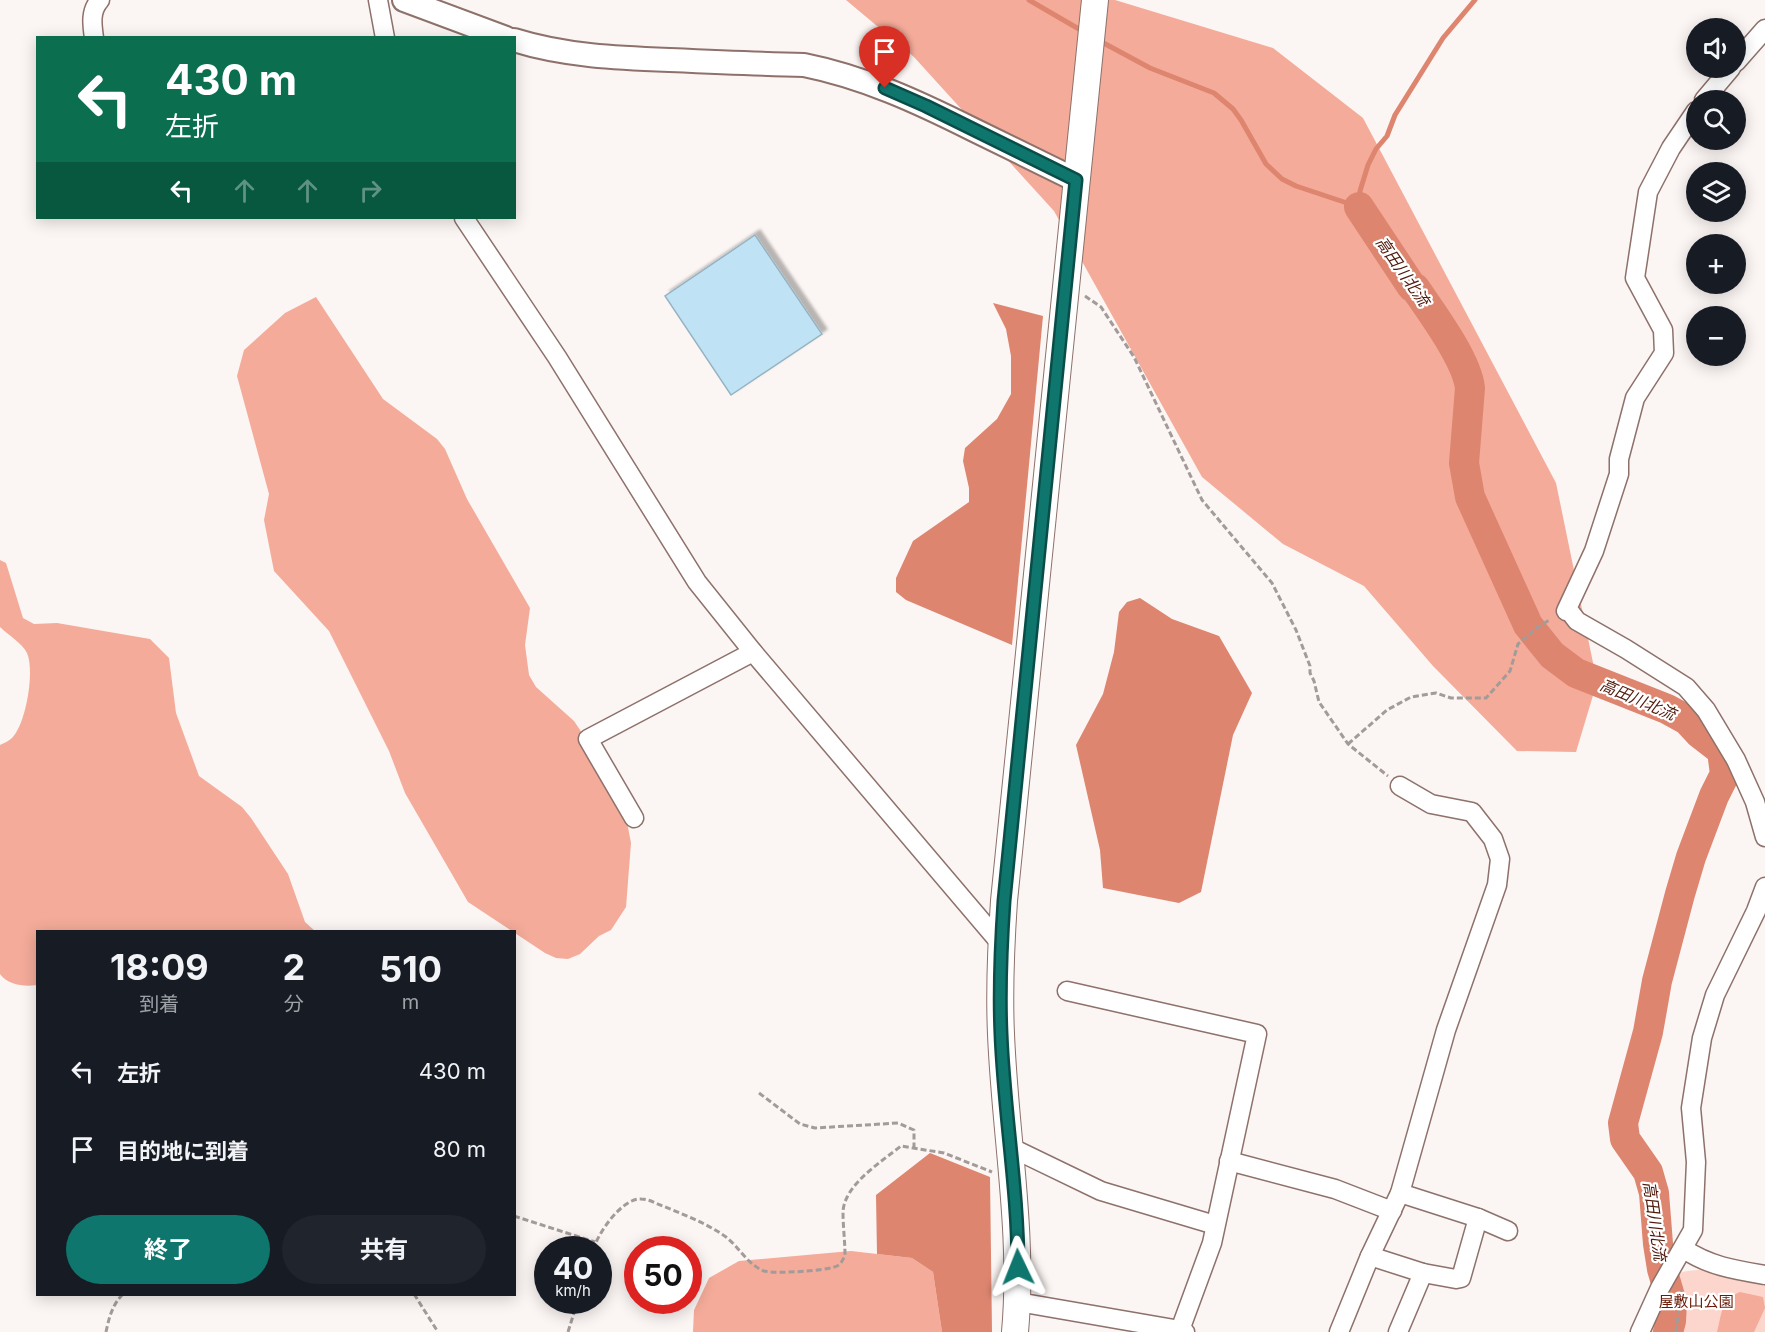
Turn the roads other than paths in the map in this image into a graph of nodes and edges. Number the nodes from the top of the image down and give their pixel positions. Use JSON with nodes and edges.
{"nodes":[{"id":1,"x":100,"y":0,"type":"edge"},
{"id":2,"x":378,"y":0,"type":"edge"},
{"id":3,"x":404,"y":0,"type":"edge"},
{"id":4,"x":1094,"y":4,"type":"edge"},
{"id":5,"x":1765,"y":29,"type":"edge"},
{"id":6,"x":94,"y":36,"type":"edge"},
{"id":7,"x":385,"y":36,"type":"edge"},
{"id":8,"x":501,"y":36,"type":"edge"},
{"id":9,"x":516,"y":41,"type":"edge"},
{"id":10,"x":1746,"y":51,"type":"edge"},
{"id":11,"x":1723,"y":78,"type":"edge"},
{"id":12,"x":1712,"y":90,"type":"edge"},
{"id":13,"x":1686,"y":126,"type":"edge"},
{"id":14,"x":1076,"y":180,"type":"junction"},
{"id":15,"x":465,"y":219,"type":"edge"},
{"id":16,"x":753,"y":652,"type":"junction"},
{"id":17,"x":1400,"y":786,"type":"road end"},
{"id":18,"x":634,"y":818,"type":"dead end"},
{"id":19,"x":1765,"y":837,"type":"edge"},
{"id":20,"x":1765,"y":887,"type":"edge"},
{"id":21,"x":1001,"y":944,"type":"junction"},
{"id":22,"x":1067,"y":991,"type":"dead end"},
{"id":23,"x":1010,"y":1148,"type":"junction"},
{"id":24,"x":1229,"y":1161,"type":"junction"},
{"id":25,"x":1400,"y":1193,"type":"junction"},
{"id":26,"x":1392,"y":1210,"type":"junction"},
{"id":27,"x":1478,"y":1218,"type":"junction"},
{"id":28,"x":1215,"y":1225,"type":"junction"},
{"id":29,"x":1508,"y":1231,"type":"dead end"},
{"id":30,"x":1684,"y":1249,"type":"junction"},
{"id":31,"x":1370,"y":1256,"type":"junction"},
{"id":32,"x":1423,"y":1273,"type":"junction"},
{"id":33,"x":1765,"y":1275,"type":"edge"},
{"id":34,"x":1018,"y":1302,"type":"junction"},
{"id":35,"x":1183,"y":1331,"type":"edge"},
{"id":36,"x":1015,"y":1332,"type":"edge"},
{"id":37,"x":1339,"y":1332,"type":"edge"},
{"id":38,"x":1398,"y":1332,"type":"edge"},
{"id":39,"x":1640,"y":1332,"type":"edge"}],
"edges":[{"from":1,"to":6,"type":"street"},
{"from":2,"to":7,"type":"street"},
{"from":3,"to":8,"type":"street"},
{"from":4,"to":14,"type":"main road"},
{"from":5,"to":10,"type":"street"},
{"from":9,"to":14,"type":"street"},
{"from":11,"to":12,"type":"street"},
{"from":13,"to":19,"type":"street"},
{"from":14,"to":21,"type":"main road"},
{"from":15,"to":16,"type":"street"},
{"from":16,"to":18,"type":"street"},
{"from":16,"to":21,"type":"street"},
{"from":17,"to":25,"type":"street"},
{"from":20,"to":30,"type":"street"},
{"from":21,"to":23,"type":"main road"},
{"from":22,"to":24,"type":"street"},
{"from":23,"to":28,"type":"street"},
{"from":23,"to":34,"type":"main road"},
{"from":24,"to":26,"type":"street"},
{"from":24,"to":28,"type":"street"},
{"from":25,"to":26,"type":"street"},
{"from":25,"to":27,"type":"street"},
{"from":26,"to":31,"type":"street"},
{"from":27,"to":29,"type":"street"},
{"from":27,"to":32,"type":"street"},
{"from":28,"to":35,"type":"street"},
{"from":30,"to":33,"type":"street"},
{"from":30,"to":39,"type":"street"},
{"from":31,"to":32,"type":"street"},
{"from":31,"to":37,"type":"street"},
{"from":32,"to":38,"type":"street"},
{"from":34,"to":35,"type":"street"},
{"from":34,"to":36,"type":"main road"}]}
